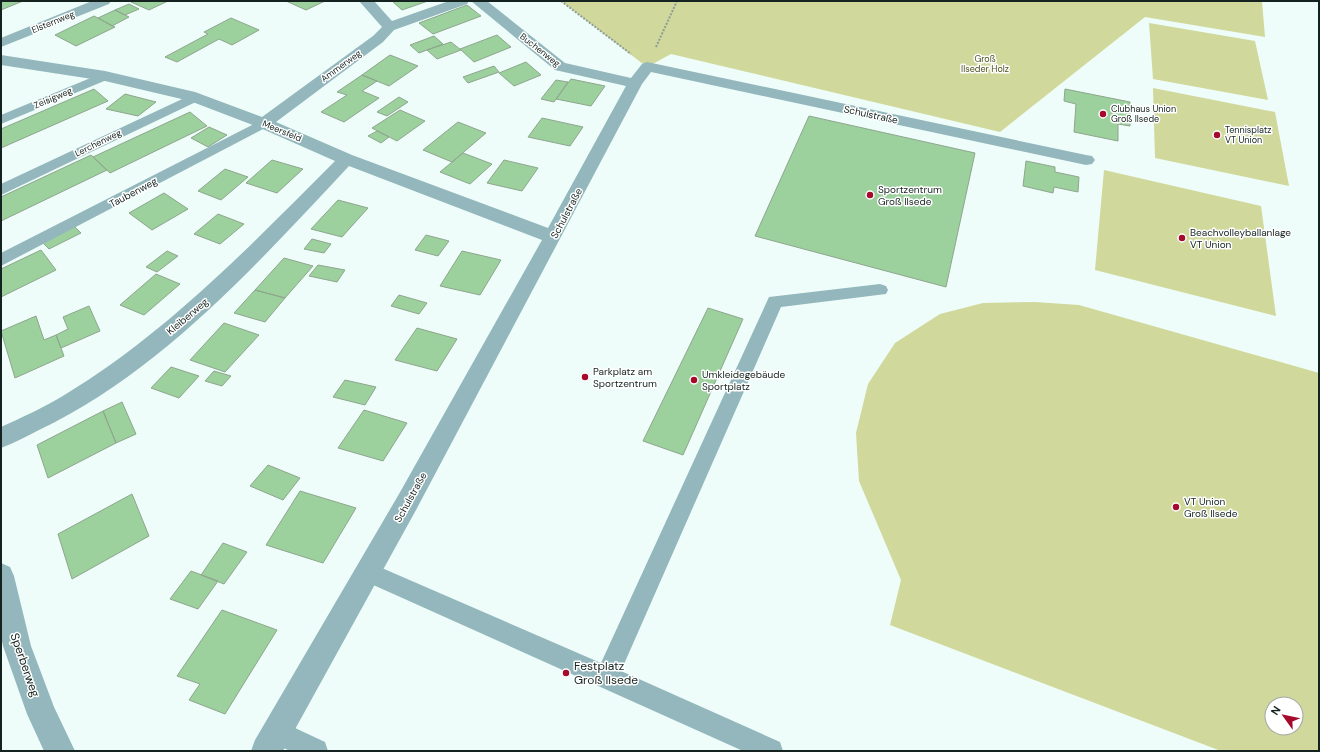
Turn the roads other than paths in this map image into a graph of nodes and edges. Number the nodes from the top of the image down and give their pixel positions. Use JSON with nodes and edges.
{"nodes":[{"id":1,"x":104,"y":1,"type":"edge"},
{"id":2,"x":366,"y":1,"type":"edge"},
{"id":3,"x":462,"y":1,"type":"edge"},
{"id":4,"x":478,"y":1,"type":"edge"},
{"id":5,"x":389,"y":27,"type":"junction"},
{"id":6,"x":1,"y":43,"type":"edge"},
{"id":7,"x":1,"y":60,"type":"edge"},
{"id":8,"x":105,"y":76,"type":"junction"},
{"id":9,"x":635,"y":83,"type":"junction"},
{"id":10,"x":195,"y":97,"type":"junction"},
{"id":11,"x":1,"y":120,"type":"edge"},
{"id":12,"x":264,"y":123,"type":"junction"},
{"id":13,"x":346,"y":159,"type":"junction"},
{"id":14,"x":1086,"y":160,"type":"dead end"},
{"id":15,"x":1,"y":190,"type":"edge"},
{"id":16,"x":553,"y":237,"type":"junction"},
{"id":17,"x":1,"y":260,"type":"edge"},
{"id":18,"x":880,"y":290,"type":"dead end"},
{"id":19,"x":1,"y":438,"type":"edge"},
{"id":20,"x":368,"y":572,"type":"junction"},
{"id":21,"x":1,"y":576,"type":"edge"},
{"id":22,"x":607,"y":677,"type":"junction"},
{"id":23,"x":272,"y":741,"type":"edge"},
{"id":24,"x":60,"y":751,"type":"edge"},
{"id":25,"x":316,"y":751,"type":"edge"},
{"id":26,"x":770,"y":751,"type":"edge"}],
"edges":[{"from":1,"to":6,"type":"street","name":"Elsternweg"},
{"from":2,"to":5,"type":"street"},
{"from":3,"to":5,"type":"street"},
{"from":4,"to":9,"type":"street","name":"Buchenweg"},
{"from":5,"to":12,"type":"street","name":"Ammerweg"},
{"from":7,"to":8,"type":"street","name":"Meersfeld"},
{"from":8,"to":10,"type":"street","name":"Meersfeld"},
{"from":8,"to":11,"type":"lane","name":"Zeisigweg"},
{"from":9,"to":14,"type":"street","name":"Schulstraße"},
{"from":9,"to":16,"type":"street","name":"Schulstraße"},
{"from":10,"to":12,"type":"street","name":"Meersfeld"},
{"from":10,"to":15,"type":"lane","name":"Lerchenweg"},
{"from":12,"to":13,"type":"street","name":"Meersfeld"},
{"from":12,"to":17,"type":"lane","name":"Taubenweg"},
{"from":13,"to":16,"type":"street","name":"Meersfeld"},
{"from":13,"to":19,"type":"street","name":"Kleiberweg"},
{"from":16,"to":20,"type":"street","name":"Schulstraße"},
{"from":18,"to":22,"type":"lane"},
{"from":20,"to":22,"type":"lane"},
{"from":20,"to":23,"type":"street","name":"Schulstraße"},
{"from":21,"to":24,"type":"street","name":"Sperberweg"},
{"from":22,"to":26,"type":"lane"},
{"from":23,"to":25,"type":"lane"}]}
